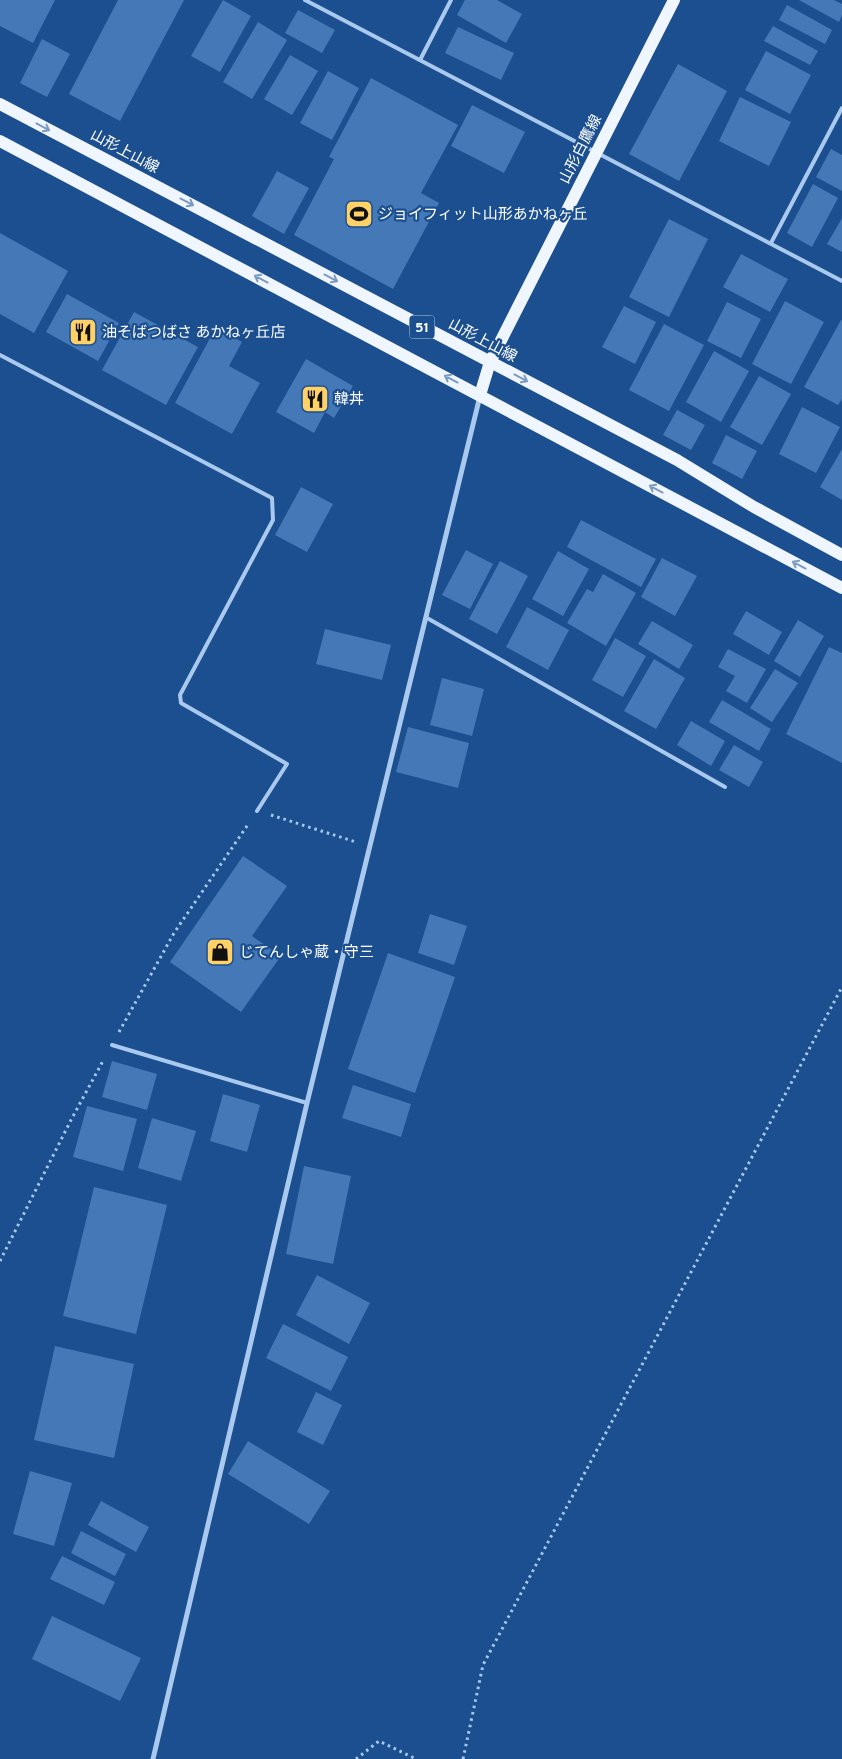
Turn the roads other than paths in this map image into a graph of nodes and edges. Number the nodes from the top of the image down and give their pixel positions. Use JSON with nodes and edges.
{"nodes":[{"id":1,"x":305,"y":0,"type":"edge"},
{"id":2,"x":451,"y":0,"type":"edge"},
{"id":3,"x":674,"y":0,"type":"edge"},
{"id":4,"x":420,"y":60,"type":"junction"},
{"id":5,"x":0,"y":104,"type":"edge"},
{"id":6,"x":842,"y":108,"type":"edge"},
{"id":7,"x":0,"y":141,"type":"edge"},
{"id":8,"x":596,"y":153,"type":"junction"},
{"id":9,"x":771,"y":243,"type":"junction"},
{"id":10,"x":842,"y":281,"type":"edge"},
{"id":11,"x":0,"y":355,"type":"edge"},
{"id":12,"x":490,"y":362,"type":"junction"},
{"id":13,"x":480,"y":395,"type":"junction"},
{"id":14,"x":842,"y":554,"type":"edge"},
{"id":15,"x":842,"y":588,"type":"edge"},
{"id":16,"x":427,"y":618,"type":"junction"},
{"id":17,"x":725,"y":787,"type":"dead end"},
{"id":18,"x":258,"y":811,"type":"road end"},
{"id":19,"x":112,"y":1045,"type":"road end"},
{"id":20,"x":307,"y":1103,"type":"junction"},
{"id":21,"x":153,"y":1759,"type":"edge"}],
"edges":[{"from":1,"to":4,"type":"lane"},
{"from":2,"to":4,"type":"lane"},
{"from":3,"to":8,"type":"main road","name":"山形白鷹線"},
{"from":4,"to":8,"type":"lane"},
{"from":5,"to":12,"type":"main road","name":"山形上山線","number":"51","one_way":true},
{"from":6,"to":9,"type":"lane"},
{"from":13,"to":7,"type":"main road","number":"51","one_way":true},
{"from":8,"to":9,"type":"lane"},
{"from":8,"to":12,"type":"main road","name":"山形白鷹線"},
{"from":9,"to":10,"type":"lane"},
{"from":11,"to":18,"type":"lane"},
{"from":12,"to":13,"type":"main road","name":"山形白鷹線"},
{"from":12,"to":14,"type":"main road","name":"山形上山線","number":"51","one_way":true},
{"from":15,"to":13,"type":"main road","number":"51","one_way":true},
{"from":13,"to":16,"type":"street"},
{"from":16,"to":17,"type":"lane"},
{"from":16,"to":20,"type":"street"},
{"from":19,"to":20,"type":"lane"},
{"from":20,"to":21,"type":"street"}]}
